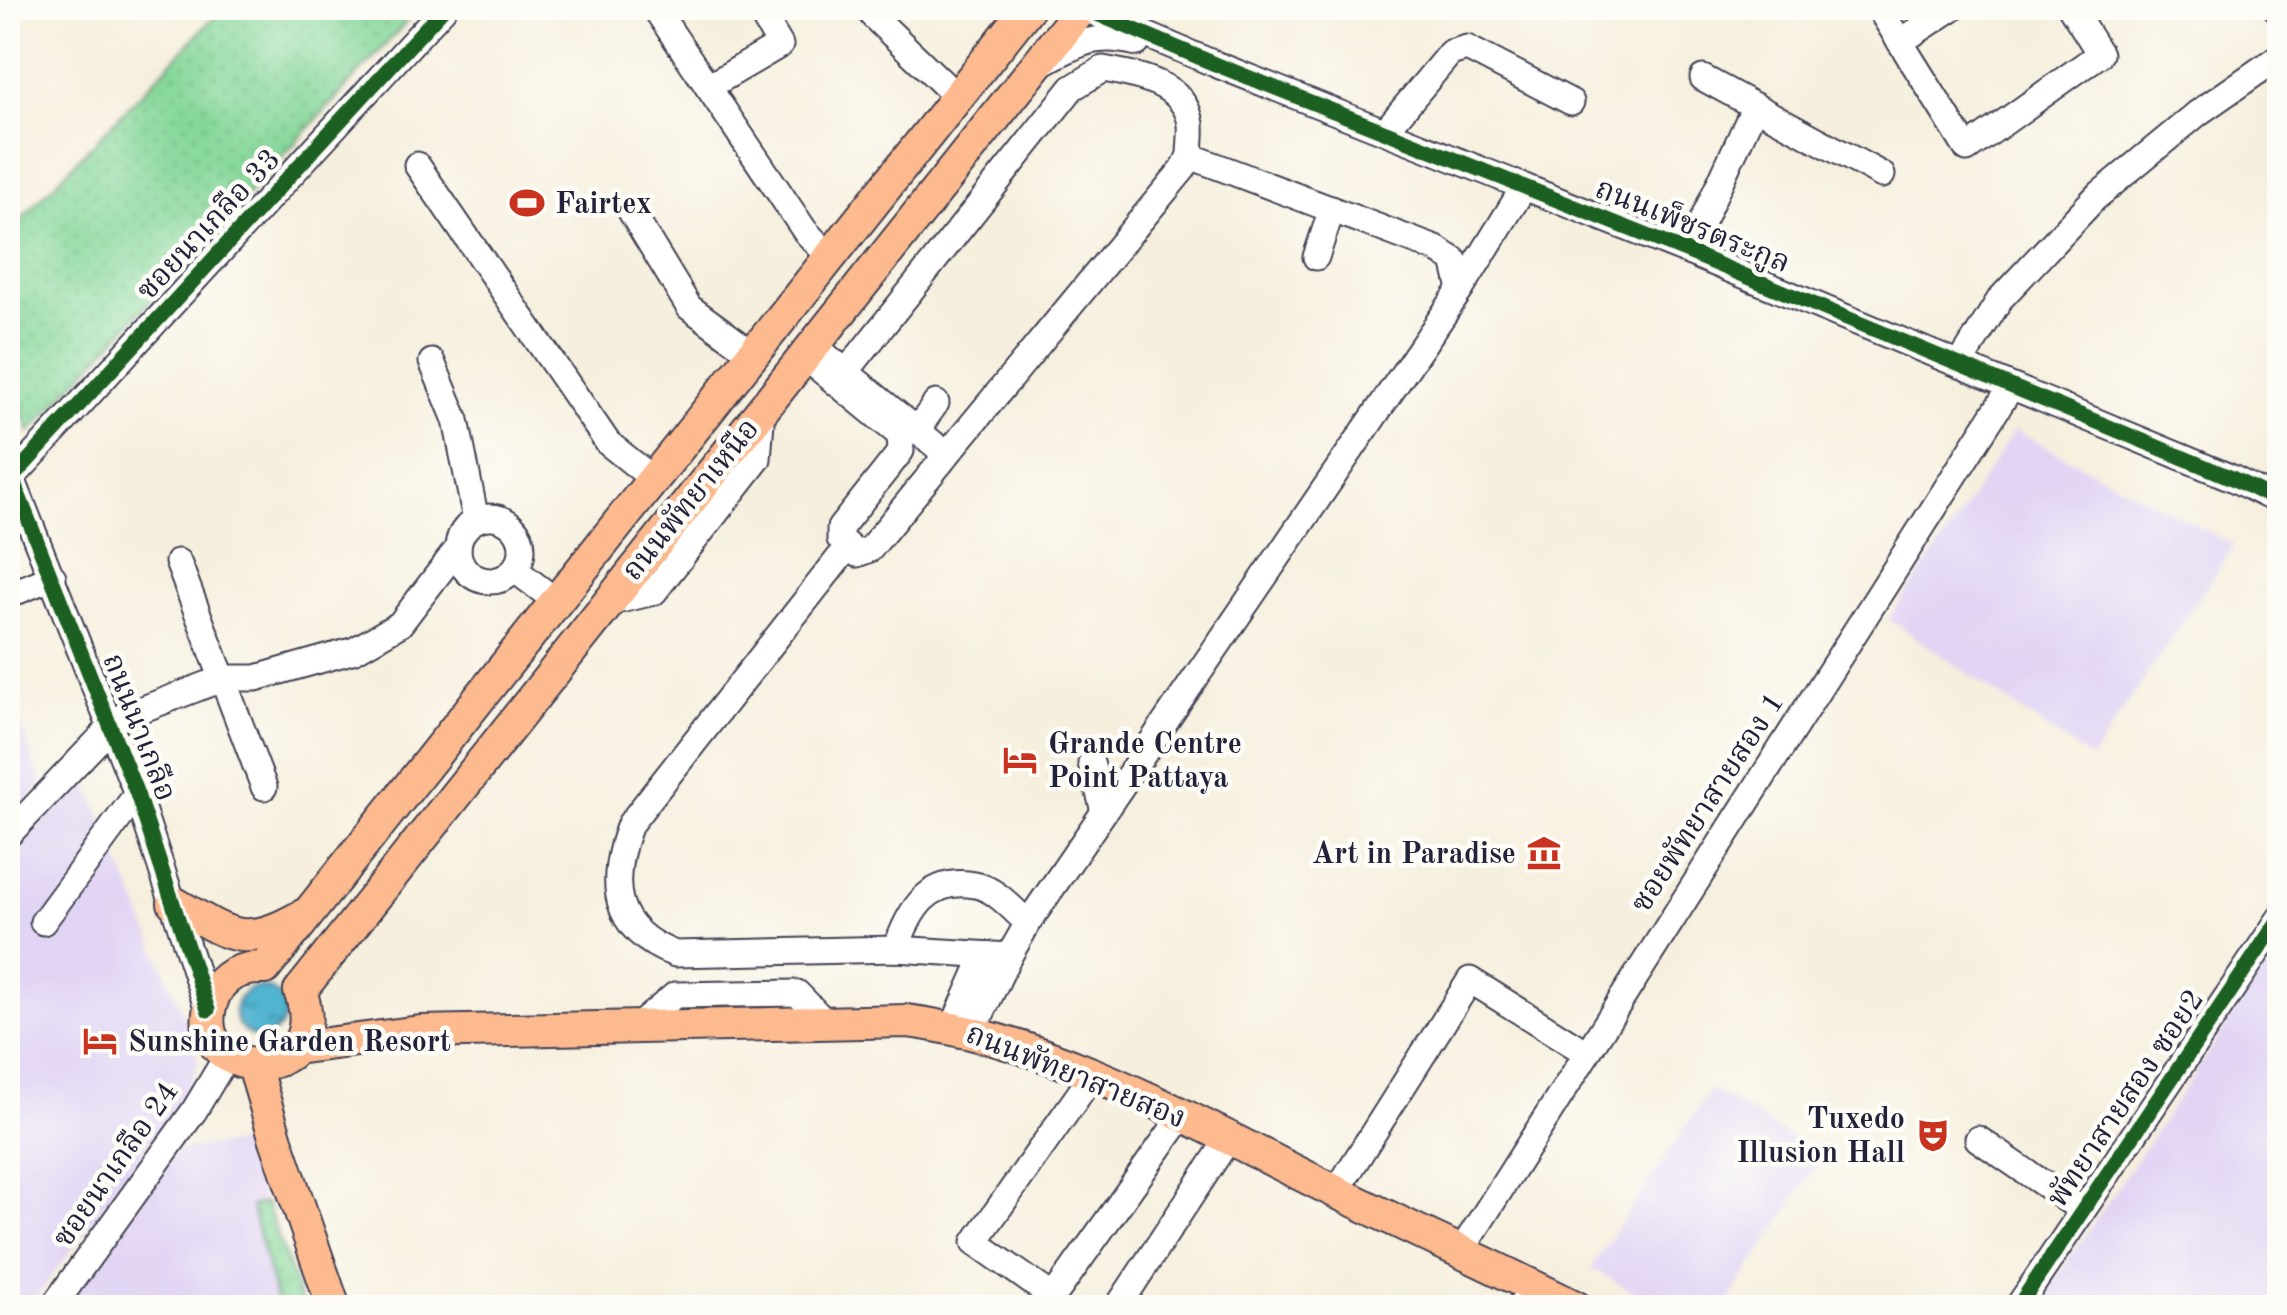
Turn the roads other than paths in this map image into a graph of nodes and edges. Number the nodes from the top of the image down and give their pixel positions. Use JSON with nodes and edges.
{"nodes":[{"id":1,"x":444,"y":8,"type":"edge"},
{"id":2,"x":655,"y":8,"type":"edge"},
{"id":3,"x":758,"y":8,"type":"edge"},
{"id":4,"x":1028,"y":8,"type":"edge"},
{"id":5,"x":1082,"y":8,"type":"edge"},
{"id":6,"x":1878,"y":8,"type":"edge"},
{"id":7,"x":1952,"y":8,"type":"edge"},
{"id":8,"x":2071,"y":8,"type":"edge"},
{"id":9,"x":874,"y":16,"type":"dead end"},
{"id":10,"x":1900,"y":42,"type":"junction"},
{"id":11,"x":2280,"y":56,"type":"edge"},
{"id":12,"x":1215,"y":64,"type":"junction"},
{"id":13,"x":1034,"y":68,"type":"junction"},
{"id":14,"x":1703,"y":78,"type":"dead end"},
{"id":15,"x":708,"y":87,"type":"junction"},
{"id":16,"x":957,"y":96,"type":"junction"},
{"id":17,"x":1571,"y":102,"type":"dead end"},
{"id":18,"x":1755,"y":106,"type":"junction"},
{"id":19,"x":1386,"y":130,"type":"junction"},
{"id":20,"x":1190,"y":156,"type":"junction"},
{"id":21,"x":417,"y":165,"type":"dead end"},
{"id":22,"x":1882,"y":175,"type":"dead end"},
{"id":23,"x":1524,"y":188,"type":"junction"},
{"id":24,"x":1317,"y":196,"type":"junction"},
{"id":25,"x":630,"y":210,"type":"dead end"},
{"id":26,"x":1688,"y":252,"type":"junction"},
{"id":27,"x":1316,"y":256,"type":"dead end"},
{"id":28,"x":830,"y":258,"type":"junction"},
{"id":29,"x":1461,"y":288,"type":"junction"},
{"id":30,"x":808,"y":350,"type":"junction"},
{"id":31,"x":752,"y":354,"type":"junction"},
{"id":32,"x":432,"y":362,"type":"dead end"},
{"id":33,"x":1960,"y":364,"type":"junction"},
{"id":34,"x":846,"y":372,"type":"junction"},
{"id":35,"x":2011,"y":387,"type":"junction"},
{"id":36,"x":936,"y":403,"type":"dead end"},
{"id":37,"x":917,"y":430,"type":"junction"},
{"id":38,"x":941,"y":462,"type":"junction"},
{"id":39,"x":10,"y":473,"type":"edge"},
{"id":40,"x":653,"y":479,"type":"junction"},
{"id":41,"x":2280,"y":502,"type":"edge"},
{"id":42,"x":476,"y":520,"type":"junction"},
{"id":43,"x":458,"y":548,"type":"junction"},
{"id":44,"x":847,"y":548,"type":"junction"},
{"id":45,"x":178,"y":562,"type":"dead end"},
{"id":46,"x":514,"y":569,"type":"junction"},
{"id":47,"x":53,"y":577,"type":"junction"},
{"id":48,"x":8,"y":595,"type":"edge"},
{"id":49,"x":556,"y":601,"type":"junction"},
{"id":50,"x":224,"y":678,"type":"junction"},
{"id":51,"x":110,"y":725,"type":"junction"},
{"id":52,"x":1091,"y":763,"type":"dead end"},
{"id":53,"x":264,"y":787,"type":"dead end"},
{"id":54,"x":137,"y":794,"type":"junction"},
{"id":55,"x":1104,"y":811,"type":"junction"},
{"id":56,"x":8,"y":835,"type":"edge"},
{"id":57,"x":174,"y":903,"type":"junction"},
{"id":58,"x":310,"y":912,"type":"junction"},
{"id":59,"x":2280,"y":918,"type":"edge"},
{"id":60,"x":43,"y":922,"type":"dead end"},
{"id":61,"x":1028,"y":922,"type":"junction"},
{"id":62,"x":896,"y":949,"type":"junction"},
{"id":63,"x":997,"y":956,"type":"junction"},
{"id":64,"x":208,"y":1010,"type":"junction"},
{"id":65,"x":963,"y":1030,"type":"junction"},
{"id":66,"x":335,"y":1043,"type":"junction"},
{"id":67,"x":295,"y":1048,"type":"junction"},
{"id":68,"x":1586,"y":1052,"type":"junction"},
{"id":69,"x":241,"y":1061,"type":"junction"},
{"id":70,"x":1092,"y":1076,"type":"junction"},
{"id":71,"x":1182,"y":1116,"type":"junction"},
{"id":72,"x":1229,"y":1138,"type":"junction"},
{"id":73,"x":276,"y":1140,"type":"junction"},
{"id":74,"x":1978,"y":1140,"type":"dead end"},
{"id":75,"x":1336,"y":1192,"type":"junction"},
{"id":76,"x":2082,"y":1210,"type":"junction"},
{"id":77,"x":1460,"y":1253,"type":"junction"},
{"id":78,"x":1526,"y":1297,"type":"edge"},
{"id":79,"x":52,"y":1308,"type":"edge"},
{"id":80,"x":334,"y":1308,"type":"edge"},
{"id":81,"x":1117,"y":1308,"type":"edge"},
{"id":82,"x":1577,"y":1308,"type":"edge"},
{"id":83,"x":2017,"y":1308,"type":"edge"}],
"edges":[{"from":1,"to":39,"type":"street","name":"ซอยนาเกลือ 33"},
{"from":2,"to":15,"type":"street"},
{"from":3,"to":15,"type":"street"},
{"from":4,"to":16,"type":"main road","name":"ถนนพัทยาเหนือ"},
{"from":5,"to":12,"type":"street","name":"ถนนเพ็ชรตระกูล"},
{"from":5,"to":13,"type":"main road","name":"ถนนพัทยาเหนือ"},
{"from":6,"to":10,"type":"street"},
{"from":7,"to":10,"type":"street"},
{"from":8,"to":10,"type":"street"},
{"from":9,"to":16,"type":"street"},
{"from":11,"to":33,"type":"street"},
{"from":12,"to":13,"type":"street"},
{"from":12,"to":19,"type":"street","name":"ถนนเพ็ชรตระกูล"},
{"from":13,"to":30,"type":"main road","name":"ถนนพัทยาเหนือ"},
{"from":14,"to":18,"type":"street"},
{"from":15,"to":28,"type":"street"},
{"from":16,"to":28,"type":"main road","name":"ถนนพัทยาเหนือ"},
{"from":17,"to":19,"type":"street"},
{"from":18,"to":22,"type":"street"},
{"from":18,"to":26,"type":"street"},
{"from":19,"to":23,"type":"street","name":"ถนนเพ็ชรตระกูล"},
{"from":20,"to":24,"type":"street"},
{"from":20,"to":34,"type":"street"},
{"from":20,"to":38,"type":"street"},
{"from":21,"to":40,"type":"street"},
{"from":23,"to":26,"type":"street","name":"ถนนเพ็ชรตระกูล"},
{"from":23,"to":29,"type":"street"},
{"from":24,"to":27,"type":"street"},
{"from":24,"to":29,"type":"street"},
{"from":25,"to":31,"type":"street"},
{"from":26,"to":33,"type":"street","name":"ถนนเพ็ชรตระกูล"},
{"from":28,"to":31,"type":"main road","name":"ถนนพัทยาเหนือ"},
{"from":29,"to":55,"type":"street"},
{"from":30,"to":34,"type":"street"},
{"from":30,"to":44,"type":"street"},
{"from":30,"to":67,"type":"main road","name":"ถนนพัทยาเหนือ"},
{"from":31,"to":40,"type":"main road","name":"ถนนพัทยาเหนือ"},
{"from":32,"to":42,"type":"street"},
{"from":33,"to":35,"type":"street","name":"ถนนเพ็ชรตระกูล"},
{"from":34,"to":37,"type":"street"},
{"from":35,"to":41,"type":"street","name":"ถนนเพ็ชรตระกูล"},
{"from":35,"to":68,"type":"street","name":"ซอยพัทยาสายสอง 1"},
{"from":36,"to":37,"type":"street"},
{"from":37,"to":38,"type":"street"},
{"from":38,"to":44,"type":"street"},
{"from":39,"to":47,"type":"street","name":"ถนนนาเกลือ"},
{"from":40,"to":49,"type":"main road","name":"ถนนพัทยาเหนือ"},
{"from":42,"to":43,"type":"street"},
{"from":42,"to":46,"type":"street"},
{"from":43,"to":46,"type":"street"},
{"from":43,"to":50,"type":"street"},
{"from":44,"to":62,"type":"street"},
{"from":45,"to":50,"type":"street"},
{"from":46,"to":49,"type":"street"},
{"from":47,"to":48,"type":"street"},
{"from":47,"to":51,"type":"street","name":"ถนนนาเกลือ"},
{"from":49,"to":58,"type":"main road","name":"ถนนพัทยาเหนือ"},
{"from":50,"to":51,"type":"street"},
{"from":50,"to":53,"type":"street"},
{"from":51,"to":54,"type":"street","name":"ถนนนาเกลือ"},
{"from":51,"to":56,"type":"street"},
{"from":52,"to":55,"type":"street"},
{"from":54,"to":57,"type":"street","name":"ถนนนาเกลือ"},
{"from":54,"to":60,"type":"street"},
{"from":55,"to":61,"type":"street"},
{"from":57,"to":58,"type":"main road"},
{"from":57,"to":64,"type":"street","name":"ถนนนาเกลือ"},
{"from":58,"to":64,"type":"main road","name":"ถนนพัทยาเหนือ"},
{"from":59,"to":76,"type":"street","name":"พัทยาสายสอง ซอย2"},
{"from":61,"to":62,"type":"street"},
{"from":61,"to":63,"type":"street"},
{"from":62,"to":63,"type":"street"},
{"from":63,"to":65,"type":"street"},
{"from":64,"to":69,"type":"main road"},
{"from":65,"to":66,"type":"main road","name":"ถนนพัทยาสายสอง"},
{"from":65,"to":70,"type":"main road","name":"ถนนพัทยาสายสอง"},
{"from":66,"to":67,"type":"main road","name":"ถนนพัทยาสายสอง"},
{"from":66,"to":73,"type":"main road"},
{"from":67,"to":69,"type":"main road","name":"ถนนพัทยาสายสอง"},
{"from":68,"to":75,"type":"street"},
{"from":68,"to":77,"type":"street","name":"ซอยพัทยาสายสอง 1"},
{"from":69,"to":73,"type":"main road"},
{"from":69,"to":79,"type":"street","name":"ซอยนาเกลือ 24"},
{"from":70,"to":71,"type":"main road","name":"ถนนพัทยาสายสอง"},
{"from":70,"to":71,"type":"street"},
{"from":71,"to":72,"type":"main road","name":"ถนนพัทยาสายสอง"},
{"from":72,"to":75,"type":"main road","name":"ถนนพัทยาสายสอง"},
{"from":72,"to":81,"type":"street"},
{"from":73,"to":80,"type":"main road"},
{"from":74,"to":76,"type":"street"},
{"from":75,"to":77,"type":"main road","name":"ถนนพัทยาสายสอง"},
{"from":76,"to":83,"type":"street","name":"พัทยาสายสอง ซอย2"},
{"from":77,"to":78,"type":"main road","name":"ถนนพัทยาสายสอง"},
{"from":78,"to":82,"type":"main road","name":"ถนนพัทยาสายสอง"}]}
